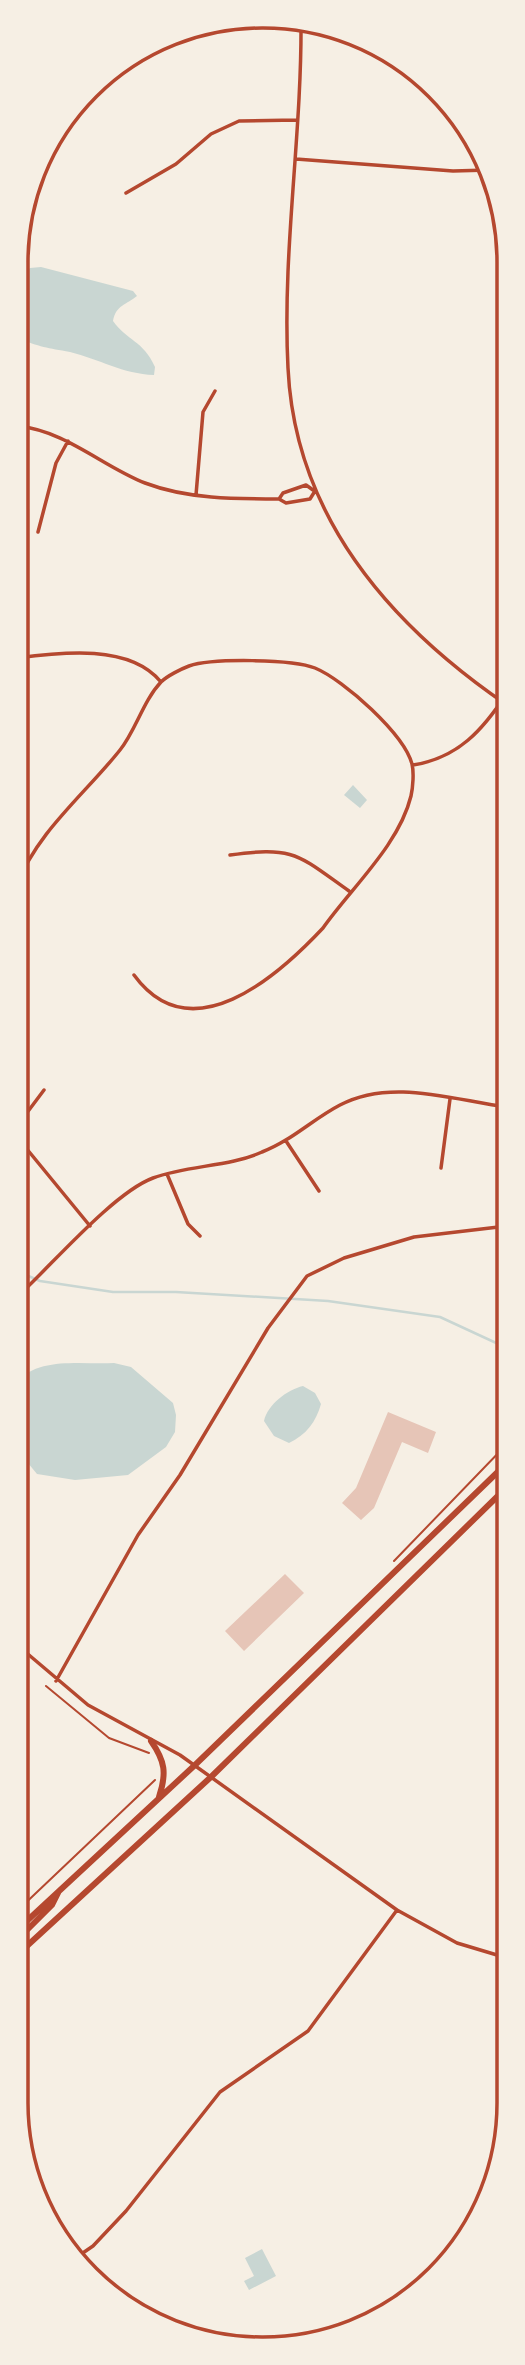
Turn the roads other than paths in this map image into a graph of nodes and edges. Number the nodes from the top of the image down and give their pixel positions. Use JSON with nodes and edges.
{"nodes":[{"id":1,"x":301,"y":32,"type":"edge"},
{"id":2,"x":297,"y":120,"type":"junction"},
{"id":3,"x":296,"y":159,"type":"junction"},
{"id":4,"x":478,"y":170,"type":"edge"},
{"id":5,"x":126,"y":193,"type":"dead end"},
{"id":6,"x":215,"y":391,"type":"dead end"},
{"id":7,"x":28,"y":427,"type":"edge"},
{"id":8,"x":68,"y":442,"type":"junction"},
{"id":9,"x":314,"y":491,"type":"junction"},
{"id":10,"x":196,"y":495,"type":"junction"},
{"id":11,"x":279,"y":499,"type":"junction"},
{"id":12,"x":38,"y":532,"type":"dead end"},
{"id":13,"x":28,"y":657,"type":"edge"},
{"id":14,"x":162,"y":682,"type":"junction"},
{"id":15,"x":496,"y":696,"type":"edge"},
{"id":16,"x":496,"y":709,"type":"edge"},
{"id":17,"x":413,"y":765,"type":"junction"},
{"id":18,"x":230,"y":855,"type":"dead end"},
{"id":19,"x":28,"y":859,"type":"edge"},
{"id":20,"x":349,"y":891,"type":"junction"},
{"id":21,"x":134,"y":975,"type":"dead end"},
{"id":22,"x":44,"y":1090,"type":"dead end"},
{"id":23,"x":450,"y":1099,"type":"junction"},
{"id":24,"x":496,"y":1106,"type":"edge"},
{"id":25,"x":28,"y":1111,"type":"edge"},
{"id":26,"x":286,"y":1141,"type":"junction"},
{"id":27,"x":28,"y":1152,"type":"edge"},
{"id":28,"x":441,"y":1168,"type":"dead end"},
{"id":29,"x":167,"y":1174,"type":"junction"},
{"id":30,"x":319,"y":1191,"type":"dead end"},
{"id":31,"x":90,"y":1226,"type":"junction"},
{"id":32,"x":497,"y":1227,"type":"edge"},
{"id":33,"x":200,"y":1236,"type":"dead end"},
{"id":34,"x":29,"y":1286,"type":"edge"},
{"id":35,"x":497,"y":1472,"type":"edge"},
{"id":36,"x":497,"y":1496,"type":"edge"},
{"id":37,"x":29,"y":1655,"type":"edge"},
{"id":38,"x":56,"y":1681,"type":"junction"},
{"id":39,"x":151,"y":1741,"type":"junction"},
{"id":40,"x":195,"y":1765,"type":"junction"},
{"id":41,"x":212,"y":1776,"type":"junction"},
{"id":42,"x":158,"y":1799,"type":"junction"},
{"id":43,"x":59,"y":1891,"type":"junction"},
{"id":44,"x":397,"y":1910,"type":"junction"},
{"id":45,"x":29,"y":1919,"type":"edge"},
{"id":46,"x":29,"y":1928,"type":"edge"},
{"id":47,"x":29,"y":1944,"type":"edge"},
{"id":48,"x":497,"y":1955,"type":"edge"},
{"id":49,"x":83,"y":2253,"type":"edge"}],
"edges":[{"from":1,"to":2,"type":"street"},
{"from":2,"to":3,"type":"street"},
{"from":2,"to":5,"type":"street"},
{"from":3,"to":4,"type":"street"},
{"from":3,"to":9,"type":"street"},
{"from":6,"to":10,"type":"street"},
{"from":7,"to":8,"type":"street"},
{"from":8,"to":10,"type":"street"},
{"from":8,"to":12,"type":"street"},
{"from":9,"to":11,"type":"street"},
{"from":9,"to":11,"type":"street"},
{"from":9,"to":15,"type":"street"},
{"from":10,"to":11,"type":"street"},
{"from":13,"to":14,"type":"street"},
{"from":14,"to":17,"type":"street"},
{"from":14,"to":19,"type":"street"},
{"from":16,"to":17,"type":"street"},
{"from":17,"to":20,"type":"street"},
{"from":18,"to":20,"type":"street"},
{"from":20,"to":21,"type":"street"},
{"from":22,"to":25,"type":"street"},
{"from":23,"to":24,"type":"street"},
{"from":23,"to":26,"type":"street"},
{"from":23,"to":28,"type":"street"},
{"from":26,"to":29,"type":"street"},
{"from":26,"to":30,"type":"street"},
{"from":27,"to":31,"type":"street"},
{"from":29,"to":31,"type":"street"},
{"from":29,"to":33,"type":"street"},
{"from":31,"to":34,"type":"street"},
{"from":32,"to":38,"type":"street"},
{"from":35,"to":40,"type":"highway"},
{"from":36,"to":41,"type":"highway"},
{"from":37,"to":38,"type":"street"},
{"from":38,"to":39,"type":"street"},
{"from":39,"to":40,"type":"street"},
{"from":39,"to":42,"type":"highway"},
{"from":40,"to":41,"type":"street"},
{"from":40,"to":42,"type":"highway"},
{"from":41,"to":44,"type":"street"},
{"from":41,"to":47,"type":"highway"},
{"from":42,"to":43,"type":"highway"},
{"from":43,"to":45,"type":"highway"},
{"from":43,"to":46,"type":"highway"},
{"from":44,"to":48,"type":"street"},
{"from":44,"to":49,"type":"street"}]}
